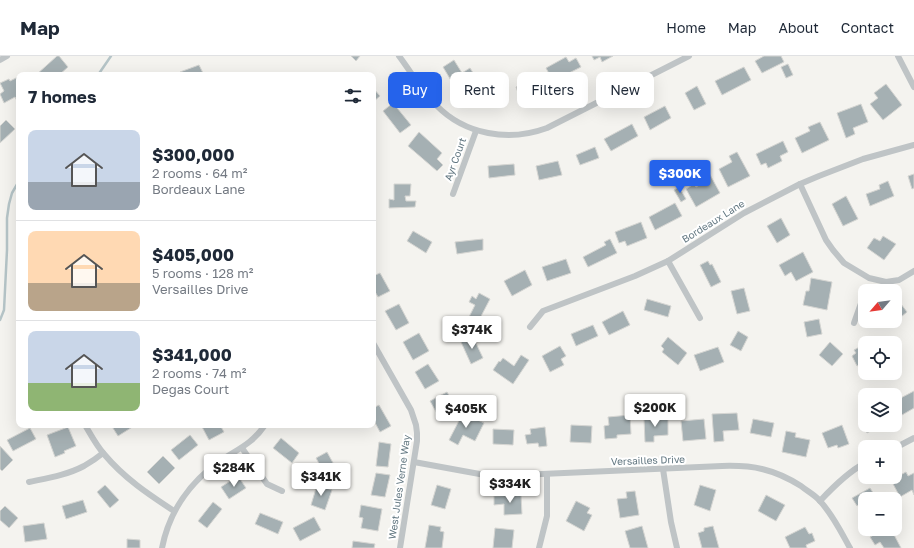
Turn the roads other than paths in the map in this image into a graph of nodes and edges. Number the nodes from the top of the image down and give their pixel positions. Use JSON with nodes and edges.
{"nodes":[{"id":1,"x":7,"y":56,"type":"edge"},
{"id":2,"x":400,"y":56,"type":"edge"},
{"id":3,"x":689,"y":56,"type":"edge"},
{"id":4,"x":898,"y":56,"type":"edge"},
{"id":5,"x":0,"y":60,"type":"edge"},
{"id":6,"x":914,"y":87,"type":"edge"},
{"id":7,"x":476,"y":131,"type":"junction"},
{"id":8,"x":914,"y":145,"type":"edge"},
{"id":9,"x":800,"y":184,"type":"junction"},
{"id":10,"x":453,"y":194,"type":"dead end"},
{"id":11,"x":668,"y":260,"type":"junction"},
{"id":12,"x":914,"y":271,"type":"edge"},
{"id":13,"x":869,"y":278,"type":"junction"},
{"id":14,"x":867,"y":284,"type":"edge"},
{"id":15,"x":858,"y":311,"type":"edge"},
{"id":16,"x":700,"y":318,"type":"dead end"},
{"id":17,"x":854,"y":323,"type":"dead end"},
{"id":18,"x":530,"y":327,"type":"dead end"},
{"id":19,"x":376,"y":348,"type":"edge"},
{"id":20,"x":87,"y":428,"type":"edge"},
{"id":21,"x":263,"y":428,"type":"edge"},
{"id":22,"x":914,"y":438,"type":"edge"},
{"id":23,"x":902,"y":444,"type":"edge"},
{"id":24,"x":242,"y":448,"type":"junction"},
{"id":25,"x":103,"y":453,"type":"junction"},
{"id":26,"x":414,"y":462,"type":"junction"},
{"id":27,"x":858,"y":468,"type":"edge"},
{"id":28,"x":663,"y":469,"type":"junction"},
{"id":29,"x":547,"y":474,"type":"junction"},
{"id":30,"x":29,"y":482,"type":"dead end"},
{"id":31,"x":282,"y":491,"type":"dead end"},
{"id":32,"x":820,"y":501,"type":"junction"},
{"id":33,"x":174,"y":511,"type":"junction"},
{"id":34,"x":162,"y":548,"type":"edge"},
{"id":35,"x":400,"y":548,"type":"edge"},
{"id":36,"x":539,"y":548,"type":"edge"},
{"id":37,"x":677,"y":548,"type":"edge"},
{"id":38,"x":850,"y":548,"type":"edge"}],
"edges":[{"from":1,"to":5,"type":"street"},
{"from":2,"to":7,"type":"street"},
{"from":3,"to":7,"type":"street"},
{"from":4,"to":6,"type":"street"},
{"from":7,"to":10,"type":"street","name":"Ayr Court"},
{"from":8,"to":9,"type":"street","name":"Bordeaux Lane"},
{"from":9,"to":11,"type":"street","name":"Bordeaux Lane"},
{"from":9,"to":13,"type":"street"},
{"from":11,"to":16,"type":"street"},
{"from":11,"to":18,"type":"street","name":"Bordeaux Lane"},
{"from":12,"to":13,"type":"street"},
{"from":13,"to":14,"type":"street"},
{"from":15,"to":17,"type":"street"},
{"from":19,"to":26,"type":"street","name":"West Jules Verne Way"},
{"from":20,"to":25,"type":"street"},
{"from":21,"to":24,"type":"street"},
{"from":22,"to":23,"type":"street"},
{"from":24,"to":31,"type":"street"},
{"from":24,"to":33,"type":"street"},
{"from":25,"to":30,"type":"street"},
{"from":25,"to":33,"type":"street"},
{"from":26,"to":29,"type":"street","name":"Versailles Drive"},
{"from":26,"to":35,"type":"street","name":"West Jules Verne Way"},
{"from":27,"to":32,"type":"street"},
{"from":28,"to":29,"type":"street","name":"Versailles Drive"},
{"from":28,"to":32,"type":"street","name":"Versailles Drive"},
{"from":28,"to":37,"type":"street"},
{"from":29,"to":36,"type":"street"},
{"from":32,"to":38,"type":"street","name":"Versailles Drive"},
{"from":33,"to":34,"type":"street"}]}
